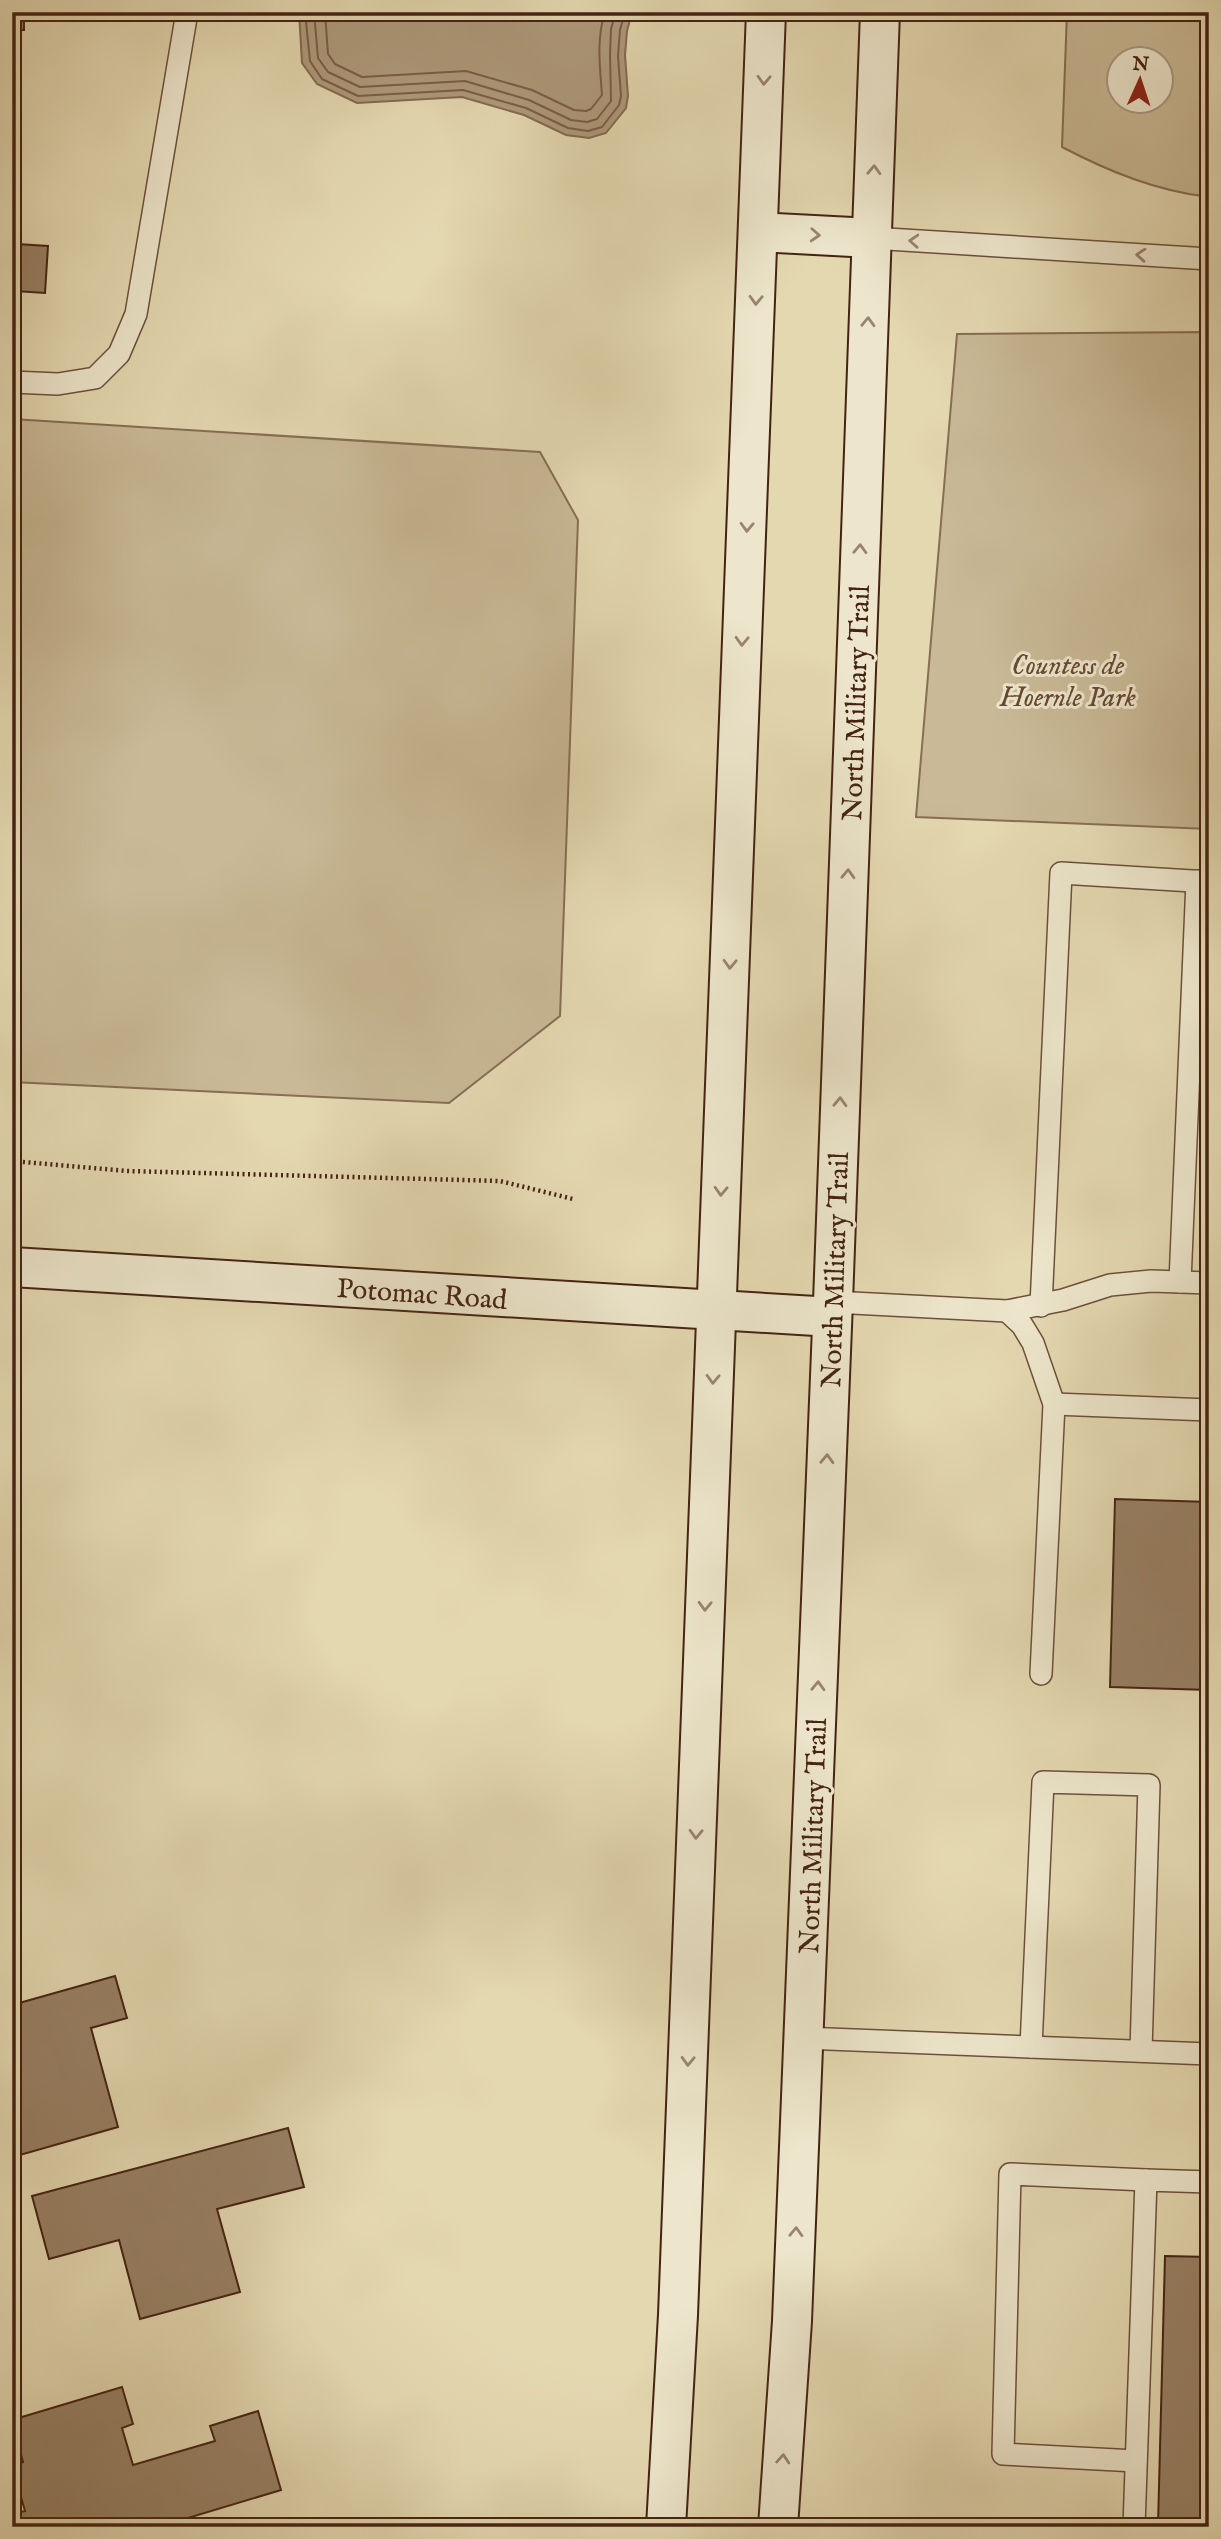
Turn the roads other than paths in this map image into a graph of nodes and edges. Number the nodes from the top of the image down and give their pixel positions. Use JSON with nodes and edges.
{"nodes":[{"id":1,"x":187,"y":12,"type":"edge"},
{"id":2,"x":766,"y":12,"type":"edge"},
{"id":3,"x":880,"y":12,"type":"edge"},
{"id":4,"x":758,"y":232,"type":"junction"},
{"id":5,"x":871,"y":238,"type":"junction"},
{"id":6,"x":1209,"y":259,"type":"edge"},
{"id":7,"x":12,"y":382,"type":"edge"},
{"id":8,"x":1203,"y":882,"type":"edge"},
{"id":9,"x":12,"y":1267,"type":"edge"},
{"id":10,"x":1180,"y":1282,"type":"junction"},
{"id":11,"x":1209,"y":1283,"type":"edge"},
{"id":12,"x":1041,"y":1306,"type":"junction"},
{"id":13,"x":833,"y":1309,"type":"junction"},
{"id":14,"x":716,"y":1311,"type":"junction"},
{"id":15,"x":1007,"y":1311,"type":"junction"},
{"id":16,"x":1054,"y":1404,"type":"junction"},
{"id":17,"x":1209,"y":1410,"type":"edge"},
{"id":18,"x":1041,"y":1674,"type":"dead end"},
{"id":19,"x":803,"y":2038,"type":"junction"},
{"id":20,"x":1031,"y":2047,"type":"junction"},
{"id":21,"x":1141,"y":2051,"type":"junction"},
{"id":22,"x":1209,"y":2054,"type":"edge"},
{"id":23,"x":1146,"y":2179,"type":"junction"},
{"id":24,"x":1209,"y":2182,"type":"edge"},
{"id":25,"x":1136,"y":2461,"type":"junction"},
{"id":26,"x":666,"y":2527,"type":"edge"},
{"id":27,"x":778,"y":2527,"type":"edge"},
{"id":28,"x":1134,"y":2527,"type":"edge"}],
"edges":[{"from":1,"to":7,"type":"lane"},
{"from":2,"to":4,"type":"main road","one_way":true},
{"from":5,"to":3,"type":"main road","name":"North Military Trail","one_way":true},
{"from":4,"to":5,"type":"main road","one_way":true},
{"from":4,"to":14,"type":"main road","one_way":true},
{"from":6,"to":5,"type":"lane","one_way":true},
{"from":13,"to":5,"type":"main road","name":"North Military Trail","one_way":true},
{"from":8,"to":10,"type":"lane"},
{"from":8,"to":12,"type":"lane"},
{"from":9,"to":14,"type":"main road","name":"Potomac Road"},
{"from":10,"to":11,"type":"lane"},
{"from":10,"to":12,"type":"lane"},
{"from":12,"to":15,"type":"lane"},
{"from":13,"to":14,"type":"main road","name":"Potomac Road"},
{"from":13,"to":15,"type":"lane"},
{"from":19,"to":13,"type":"main road","name":"North Military Trail","one_way":true},
{"from":14,"to":26,"type":"main road","one_way":true},
{"from":15,"to":16,"type":"lane"},
{"from":16,"to":17,"type":"lane"},
{"from":16,"to":18,"type":"lane"},
{"from":19,"to":20,"type":"lane"},
{"from":27,"to":19,"type":"main road","name":"North Military Trail","one_way":true},
{"from":20,"to":21,"type":"lane"},
{"from":20,"to":21,"type":"lane"},
{"from":21,"to":22,"type":"lane"},
{"from":23,"to":24,"type":"lane"},
{"from":23,"to":25,"type":"lane"},
{"from":23,"to":25,"type":"lane"},
{"from":25,"to":28,"type":"lane"}]}
